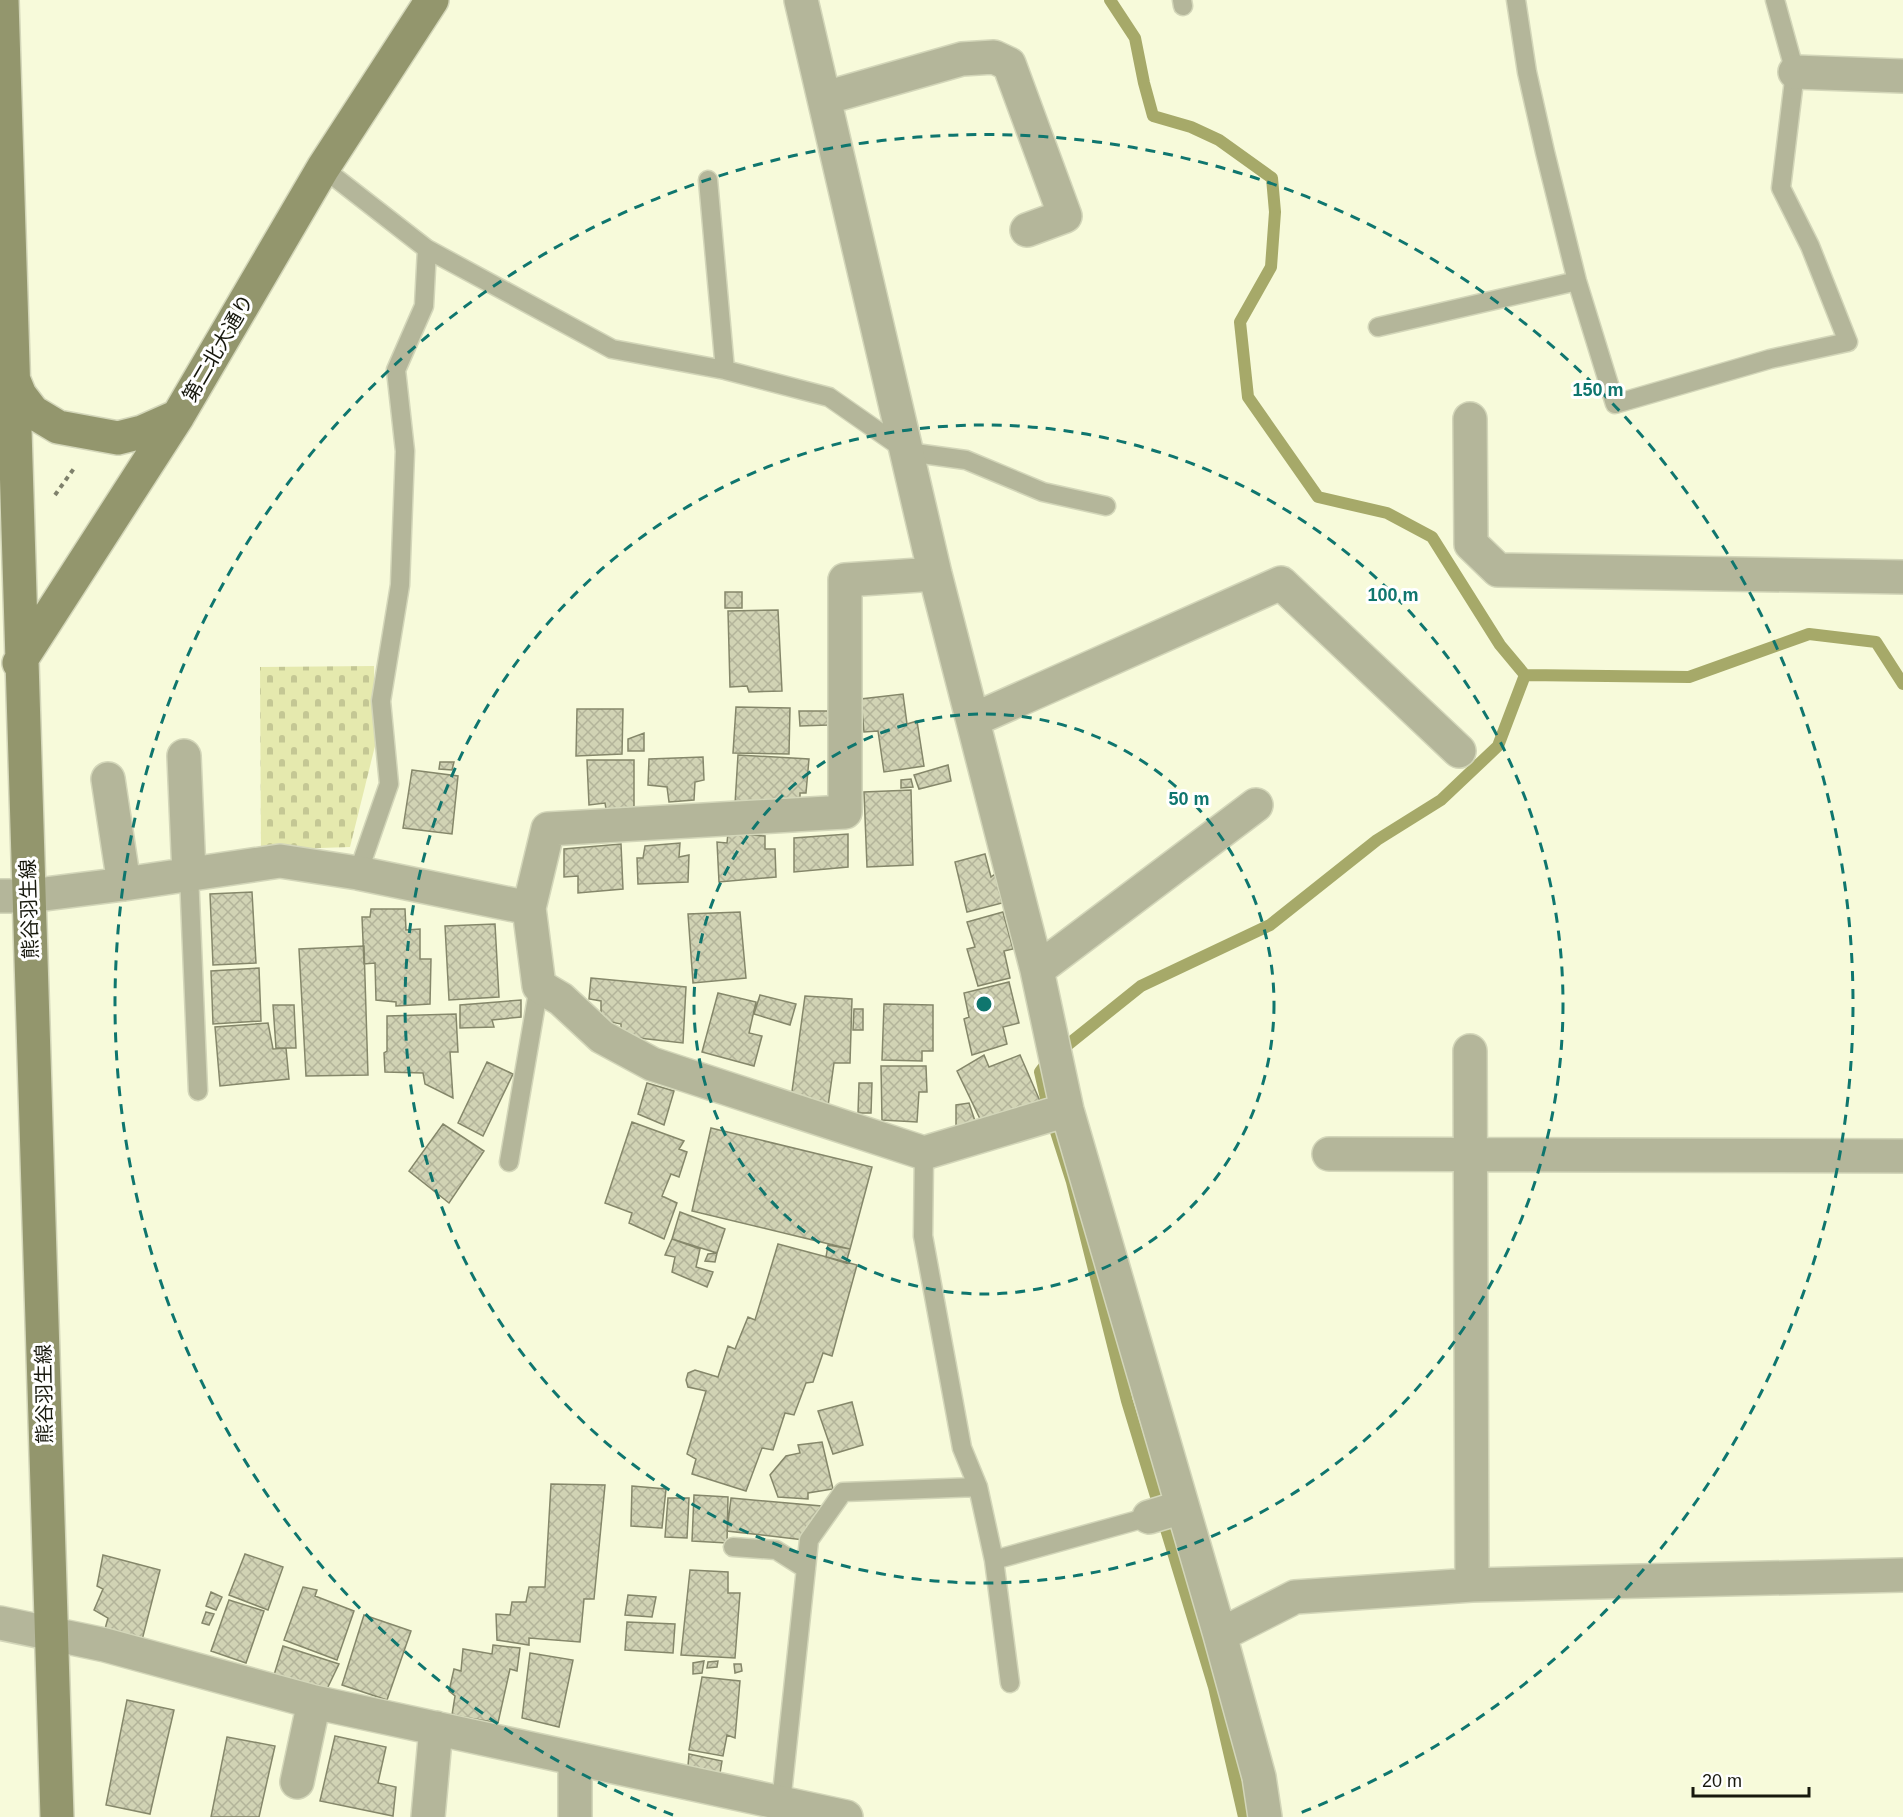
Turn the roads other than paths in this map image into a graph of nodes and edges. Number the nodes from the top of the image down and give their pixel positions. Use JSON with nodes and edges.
{"nodes":[{"id":1,"x":2,"y":0,"type":"edge"},
{"id":2,"x":432,"y":0,"type":"edge"},
{"id":3,"x":801,"y":0,"type":"edge"},
{"id":4,"x":1516,"y":0,"type":"edge"},
{"id":5,"x":1775,"y":0,"type":"edge"},
{"id":6,"x":1796,"y":72,"type":"junction"},
{"id":7,"x":1903,"y":76,"type":"edge"},
{"id":8,"x":825,"y":98,"type":"junction"},
{"id":9,"x":323,"y":168,"type":"junction"},
{"id":10,"x":708,"y":180,"type":"dead end"},
{"id":11,"x":1027,"y":230,"type":"dead end"},
{"id":12,"x":427,"y":249,"type":"junction"},
{"id":13,"x":1577,"y":281,"type":"junction"},
{"id":14,"x":1378,"y":327,"type":"dead end"},
{"id":15,"x":725,"y":370,"type":"junction"},
{"id":16,"x":13,"y":378,"type":"junction"},
{"id":17,"x":178,"y":416,"type":"junction"},
{"id":18,"x":1470,"y":418,"type":"dead end"},
{"id":19,"x":908,"y":452,"type":"junction"},
{"id":20,"x":1106,"y":506,"type":"dead end"},
{"id":21,"x":935,"y":574,"type":"junction"},
{"id":22,"x":1903,"y":577,"type":"edge"},
{"id":23,"x":21,"y":660,"type":"junction"},
{"id":24,"x":0,"y":693,"type":"edge"},
{"id":25,"x":973,"y":720,"type":"junction"},
{"id":26,"x":1459,"y":751,"type":"dead end"},
{"id":27,"x":184,"y":756,"type":"dead end"},
{"id":28,"x":108,"y":779,"type":"dead end"},
{"id":29,"x":1256,"y":806,"type":"dead end"},
{"id":30,"x":358,"y":873,"type":"junction"},
{"id":31,"x":189,"y":874,"type":"junction"},
{"id":32,"x":124,"y":884,"type":"junction"},
{"id":33,"x":14,"y":896,"type":"edge"},
{"id":34,"x":529,"y":908,"type":"junction"},
{"id":35,"x":1037,"y":970,"type":"junction"},
{"id":36,"x":538,"y":986,"type":"junction"},
{"id":37,"x":1470,"y":1051,"type":"dead end"},
{"id":38,"x":198,"y":1091,"type":"dead end"},
{"id":39,"x":1064,"y":1101,"type":"junction"},
{"id":40,"x":924,"y":1153,"type":"junction"},
{"id":41,"x":1329,"y":1154,"type":"dead end"},
{"id":42,"x":1470,"y":1155,"type":"junction"},
{"id":43,"x":1903,"y":1156,"type":"edge"},
{"id":44,"x":509,"y":1162,"type":"dead end"},
{"id":45,"x":978,"y":1488,"type":"junction"},
{"id":46,"x":1169,"y":1511,"type":"junction"},
{"id":47,"x":733,"y":1547,"type":"dead end"},
{"id":48,"x":994,"y":1560,"type":"junction"},
{"id":49,"x":806,"y":1569,"type":"junction"},
{"id":50,"x":1903,"y":1575,"type":"edge"},
{"id":51,"x":1472,"y":1585,"type":"junction"},
{"id":52,"x":0,"y":1623,"type":"edge"},
{"id":53,"x":50,"y":1634,"type":"junction"},
{"id":54,"x":1220,"y":1635,"type":"junction"},
{"id":55,"x":1010,"y":1683,"type":"dead end"},
{"id":56,"x":314,"y":1702,"type":"junction"},
{"id":57,"x":436,"y":1728,"type":"junction"},
{"id":58,"x":575,"y":1759,"type":"junction"},
{"id":59,"x":297,"y":1782,"type":"dead end"},
{"id":60,"x":781,"y":1803,"type":"junction"},
{"id":61,"x":57,"y":1817,"type":"edge"},
{"id":62,"x":428,"y":1817,"type":"edge"},
{"id":63,"x":575,"y":1817,"type":"edge"},
{"id":64,"x":846,"y":1817,"type":"edge"},
{"id":65,"x":1265,"y":1817,"type":"edge"}],
"edges":[{"from":1,"to":16,"type":"main road","name":"熊谷羽生線"},
{"from":2,"to":9,"type":"main road","name":"第二北大通り"},
{"from":3,"to":8,"type":"street"},
{"from":4,"to":13,"type":"lane"},
{"from":5,"to":6,"type":"lane"},
{"from":6,"to":7,"type":"street"},
{"from":6,"to":13,"type":"lane"},
{"from":8,"to":11,"type":"street"},
{"from":8,"to":19,"type":"street"},
{"from":9,"to":12,"type":"lane"},
{"from":9,"to":17,"type":"main road","name":"第二北大通り"},
{"from":10,"to":15,"type":"lane"},
{"from":12,"to":15,"type":"lane"},
{"from":12,"to":30,"type":"lane"},
{"from":13,"to":14,"type":"lane"},
{"from":15,"to":19,"type":"lane"},
{"from":16,"to":17,"type":"main road"},
{"from":16,"to":23,"type":"main road","name":"熊谷羽生線"},
{"from":17,"to":23,"type":"main road","name":"第二北大通り"},
{"from":18,"to":22,"type":"street"},
{"from":19,"to":20,"type":"lane"},
{"from":19,"to":21,"type":"street"},
{"from":21,"to":25,"type":"street"},
{"from":21,"to":34,"type":"street"},
{"from":23,"to":24,"type":"main road","name":"第二北大通り"},
{"from":23,"to":33,"type":"main road","name":"熊谷羽生線"},
{"from":25,"to":26,"type":"street"},
{"from":25,"to":35,"type":"street"},
{"from":27,"to":31,"type":"street"},
{"from":28,"to":32,"type":"street"},
{"from":29,"to":35,"type":"street"},
{"from":30,"to":31,"type":"street"},
{"from":30,"to":34,"type":"street"},
{"from":31,"to":32,"type":"street"},
{"from":31,"to":38,"type":"lane"},
{"from":32,"to":33,"type":"street"},
{"from":33,"to":53,"type":"main road","name":"熊谷羽生線"},
{"from":34,"to":36,"type":"street"},
{"from":35,"to":39,"type":"street"},
{"from":36,"to":40,"type":"street"},
{"from":36,"to":44,"type":"lane"},
{"from":37,"to":42,"type":"street"},
{"from":39,"to":40,"type":"street"},
{"from":39,"to":46,"type":"street"},
{"from":40,"to":45,"type":"lane"},
{"from":41,"to":42,"type":"street"},
{"from":42,"to":43,"type":"street"},
{"from":42,"to":51,"type":"street"},
{"from":45,"to":48,"type":"lane"},
{"from":45,"to":49,"type":"lane"},
{"from":46,"to":48,"type":"lane"},
{"from":46,"to":54,"type":"street"},
{"from":47,"to":49,"type":"lane"},
{"from":48,"to":55,"type":"lane"},
{"from":49,"to":60,"type":"lane"},
{"from":50,"to":51,"type":"street"},
{"from":51,"to":54,"type":"street"},
{"from":52,"to":53,"type":"street"},
{"from":53,"to":56,"type":"street"},
{"from":53,"to":61,"type":"main road","name":"熊谷羽生線"},
{"from":54,"to":65,"type":"street"},
{"from":56,"to":57,"type":"street"},
{"from":56,"to":59,"type":"street"},
{"from":57,"to":58,"type":"street"},
{"from":57,"to":62,"type":"street"},
{"from":58,"to":60,"type":"street"},
{"from":58,"to":63,"type":"street"},
{"from":60,"to":64,"type":"street"}]}
